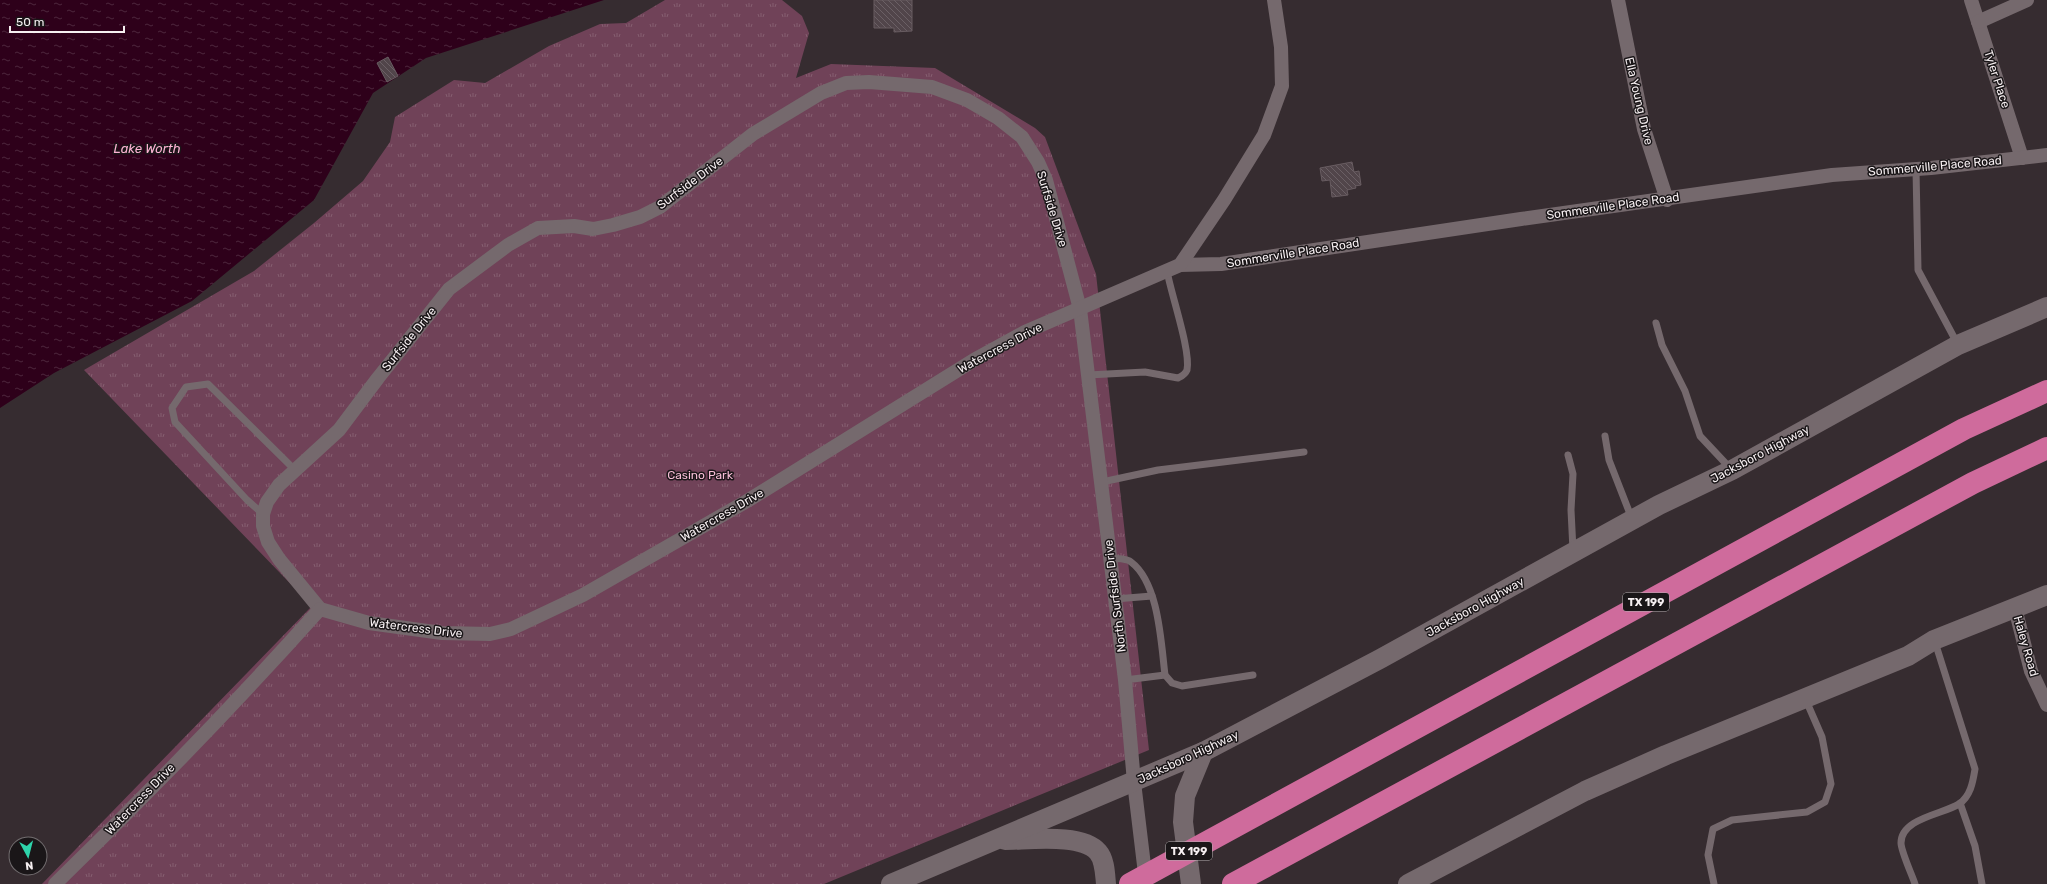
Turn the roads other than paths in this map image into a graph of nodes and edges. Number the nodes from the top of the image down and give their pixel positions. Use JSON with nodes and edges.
{"nodes":[{"id":1,"x":1274,"y":0,"type":"edge"},
{"id":2,"x":1618,"y":0,"type":"edge"},
{"id":3,"x":1971,"y":0,"type":"edge"},
{"id":4,"x":2027,"y":0,"type":"edge"},
{"id":5,"x":1978,"y":22,"type":"junction"},
{"id":6,"x":2047,"y":155,"type":"edge"},
{"id":7,"x":2022,"y":158,"type":"junction"},
{"id":8,"x":1916,"y":170,"type":"junction"},
{"id":9,"x":1667,"y":200,"type":"junction"},
{"id":10,"x":1180,"y":265,"type":"junction"},
{"id":11,"x":1166,"y":272,"type":"junction"},
{"id":12,"x":2047,"y":307,"type":"edge"},
{"id":13,"x":1080,"y":309,"type":"junction"},
{"id":14,"x":1656,"y":323,"type":"dead end"},
{"id":15,"x":1958,"y":345,"type":"junction"},
{"id":16,"x":1088,"y":375,"type":"junction"},
{"id":17,"x":2047,"y":391,"type":"edge"},
{"id":18,"x":1605,"y":436,"type":"dead end"},
{"id":19,"x":2047,"y":448,"type":"edge"},
{"id":20,"x":1304,"y":452,"type":"dead end"},
{"id":21,"x":1568,"y":455,"type":"dead end"},
{"id":22,"x":295,"y":470,"type":"junction"},
{"id":23,"x":1732,"y":470,"type":"junction"},
{"id":24,"x":1102,"y":482,"type":"junction"},
{"id":25,"x":263,"y":514,"type":"junction"},
{"id":26,"x":1632,"y":521,"type":"junction"},
{"id":27,"x":1574,"y":552,"type":"junction"},
{"id":28,"x":1110,"y":558,"type":"junction"},
{"id":29,"x":2047,"y":595,"type":"edge"},
{"id":30,"x":1152,"y":596,"type":"junction"},
{"id":31,"x":1115,"y":599,"type":"junction"},
{"id":32,"x":2015,"y":608,"type":"junction"},
{"id":33,"x":320,"y":609,"type":"junction"},
{"id":34,"x":1934,"y":640,"type":"junction"},
{"id":35,"x":1165,"y":675,"type":"junction"},
{"id":36,"x":1253,"y":675,"type":"dead end"},
{"id":37,"x":1125,"y":680,"type":"junction"},
{"id":38,"x":1805,"y":697,"type":"junction"},
{"id":39,"x":2047,"y":705,"type":"edge"},
{"id":40,"x":1203,"y":752,"type":"junction"},
{"id":41,"x":1134,"y":782,"type":"junction"},
{"id":42,"x":1960,"y":804,"type":"junction"},
{"id":43,"x":995,"y":840,"type":"junction"},
{"id":44,"x":55,"y":884,"type":"edge"},
{"id":45,"x":891,"y":884,"type":"edge"},
{"id":46,"x":1106,"y":884,"type":"edge"},
{"id":47,"x":1130,"y":884,"type":"edge"},
{"id":48,"x":1147,"y":884,"type":"edge"},
{"id":49,"x":1191,"y":884,"type":"edge"},
{"id":50,"x":1233,"y":884,"type":"edge"},
{"id":51,"x":1408,"y":884,"type":"edge"},
{"id":52,"x":1714,"y":884,"type":"edge"},
{"id":53,"x":1915,"y":884,"type":"edge"},
{"id":54,"x":1982,"y":884,"type":"edge"}],
"edges":[{"from":1,"to":10,"type":"street","name":"Watercress Drive"},
{"from":2,"to":9,"type":"street","name":"Ella Young Drive"},
{"from":3,"to":5,"type":"street","name":"Tyler Place"},
{"from":4,"to":5,"type":"street"},
{"from":5,"to":7,"type":"street","name":"Tyler Place"},
{"from":6,"to":7,"type":"street","name":"Sommerville Place Road"},
{"from":7,"to":8,"type":"street","name":"Sommerville Place Road"},
{"from":8,"to":9,"type":"street","name":"Sommerville Place Road"},
{"from":8,"to":15,"type":"lane"},
{"from":9,"to":10,"type":"street","name":"Sommerville Place Road"},
{"from":10,"to":11,"type":"street","name":"Watercress Drive"},
{"from":11,"to":13,"type":"street","name":"Watercress Drive"},
{"from":11,"to":16,"type":"lane"},
{"from":12,"to":15,"type":"main road","name":"Jacksboro Highway"},
{"from":13,"to":16,"type":"street","name":"North Surfside Drive"},
{"from":13,"to":22,"type":"street","name":"Surfside Drive"},
{"from":13,"to":33,"type":"street","name":"Watercress Drive"},
{"from":14,"to":23,"type":"lane"},
{"from":15,"to":23,"type":"main road","name":"Jacksboro Highway"},
{"from":16,"to":24,"type":"street","name":"North Surfside Drive"},
{"from":17,"to":47,"type":"highway","number":"TX 199"},
{"from":18,"to":26,"type":"lane"},
{"from":19,"to":50,"type":"highway"},
{"from":20,"to":24,"type":"lane"},
{"from":21,"to":27,"type":"lane"},
{"from":22,"to":25,"type":"street","name":"Surfside Drive"},
{"from":22,"to":25,"type":"lane"},
{"from":23,"to":26,"type":"main road","name":"Jacksboro Highway"},
{"from":24,"to":28,"type":"street","name":"North Surfside Drive"},
{"from":25,"to":33,"type":"street"},
{"from":26,"to":27,"type":"main road","name":"Jacksboro Highway"},
{"from":27,"to":40,"type":"main road","name":"Jacksboro Highway"},
{"from":28,"to":30,"type":"lane"},
{"from":28,"to":31,"type":"street","name":"North Surfside Drive"},
{"from":29,"to":32,"type":"main road"},
{"from":30,"to":31,"type":"lane"},
{"from":30,"to":35,"type":"lane"},
{"from":31,"to":37,"type":"street","name":"North Surfside Drive"},
{"from":32,"to":34,"type":"main road"},
{"from":32,"to":39,"type":"street","name":"Haley Road"},
{"from":33,"to":44,"type":"street","name":"Watercress Drive"},
{"from":34,"to":38,"type":"main road"},
{"from":34,"to":42,"type":"lane"},
{"from":35,"to":36,"type":"lane"},
{"from":35,"to":37,"type":"lane"},
{"from":37,"to":41,"type":"street","name":"North Surfside Drive"},
{"from":38,"to":51,"type":"main road"},
{"from":38,"to":52,"type":"lane"},
{"from":40,"to":41,"type":"main road","name":"Jacksboro Highway"},
{"from":40,"to":49,"type":"main road"},
{"from":41,"to":43,"type":"main road","name":"Jacksboro Highway"},
{"from":41,"to":48,"type":"street","name":"North Surfside Drive"},
{"from":42,"to":53,"type":"lane"},
{"from":42,"to":54,"type":"lane"},
{"from":43,"to":45,"type":"main road","name":"Jacksboro Highway"},
{"from":43,"to":46,"type":"main road"}]}
